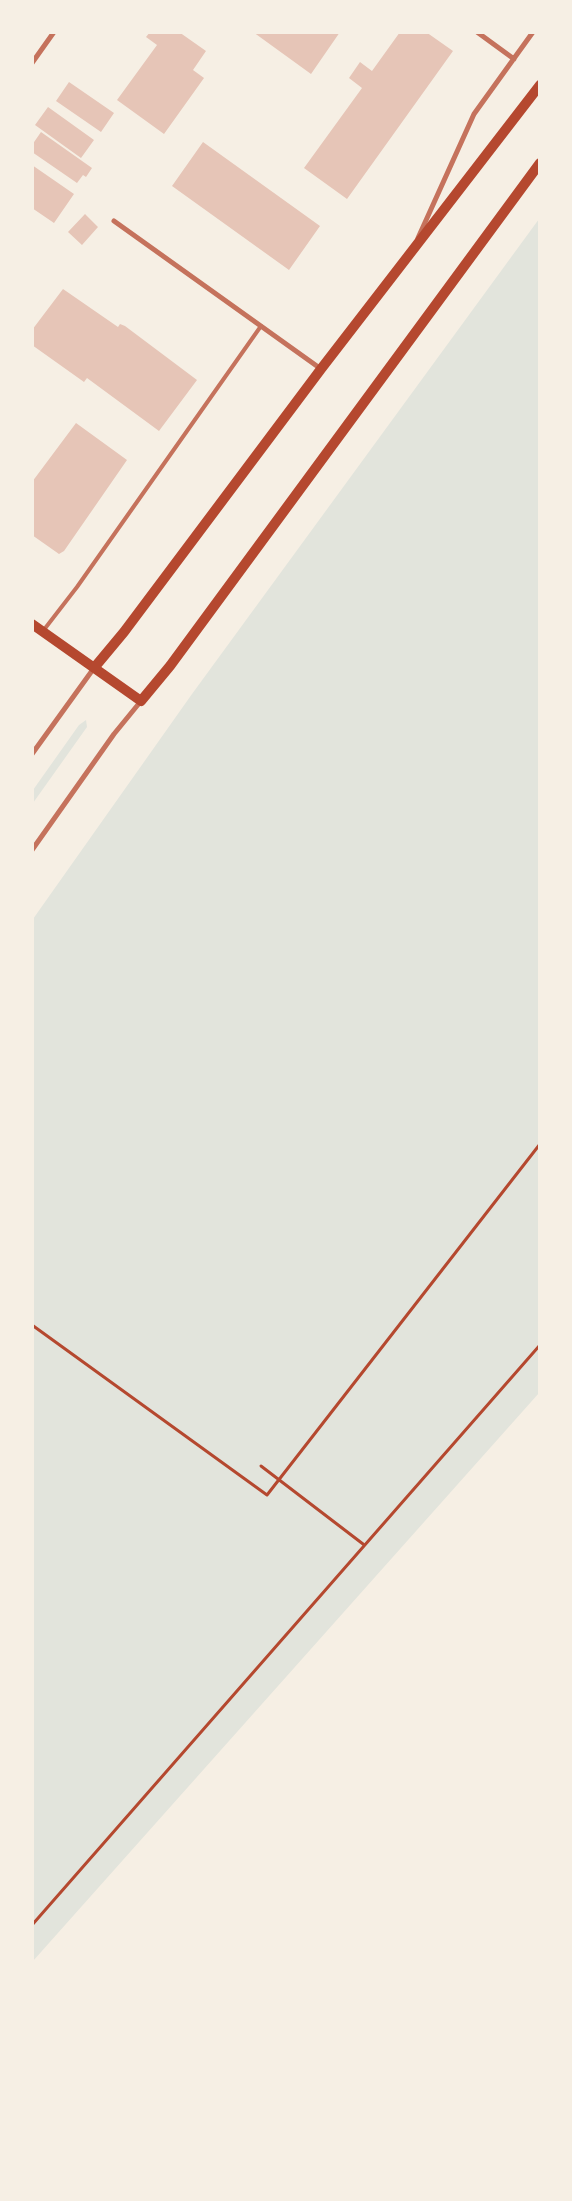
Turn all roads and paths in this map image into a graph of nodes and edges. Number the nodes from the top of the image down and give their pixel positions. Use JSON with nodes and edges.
{"nodes":[{"id":1,"x":54,"y":32,"type":"edge"},
{"id":2,"x":477,"y":32,"type":"edge"},
{"id":3,"x":533,"y":32,"type":"edge"},
{"id":4,"x":514,"y":59,"type":"junction"},
{"id":5,"x":32,"y":63,"type":"edge"},
{"id":6,"x":540,"y":85,"type":"edge"},
{"id":7,"x":540,"y":163,"type":"edge"},
{"id":8,"x":114,"y":221,"type":"dead end"},
{"id":9,"x":409,"y":258,"type":"junction"},
{"id":10,"x":261,"y":326,"type":"junction"},
{"id":11,"x":321,"y":369,"type":"junction"},
{"id":12,"x":32,"y":624,"type":"edge"},
{"id":13,"x":42,"y":631,"type":"junction"},
{"id":14,"x":94,"y":668,"type":"junction"},
{"id":15,"x":141,"y":701,"type":"junction"},
{"id":16,"x":32,"y":754,"type":"edge"},
{"id":17,"x":32,"y":850,"type":"edge"},
{"id":18,"x":540,"y":1144,"type":"edge"},
{"id":19,"x":32,"y":1325,"type":"edge"},
{"id":20,"x":540,"y":1345,"type":"edge"},
{"id":21,"x":261,"y":1466,"type":"dead end"},
{"id":22,"x":280,"y":1480,"type":"junction"},
{"id":23,"x":363,"y":1544,"type":"junction"},
{"id":24,"x":32,"y":1925,"type":"edge"}],
"edges":[{"from":1,"to":5,"type":"street"},
{"from":2,"to":4,"type":"street"},
{"from":3,"to":4,"type":"street"},
{"from":4,"to":9,"type":"street"},
{"from":6,"to":9,"type":"main road"},
{"from":7,"to":15,"type":"main road"},
{"from":8,"to":10,"type":"street"},
{"from":9,"to":11,"type":"main road"},
{"from":10,"to":11,"type":"street"},
{"from":10,"to":13,"type":"lane"},
{"from":11,"to":14,"type":"main road"},
{"from":12,"to":13,"type":"main road"},
{"from":13,"to":14,"type":"main road"},
{"from":14,"to":15,"type":"main road"},
{"from":14,"to":16,"type":"street"},
{"from":15,"to":17,"type":"street"},
{"from":18,"to":22,"type":"path"},
{"from":19,"to":22,"type":"path"},
{"from":20,"to":23,"type":"path"},
{"from":21,"to":22,"type":"path"},
{"from":22,"to":23,"type":"path"},
{"from":23,"to":24,"type":"path"}]}
